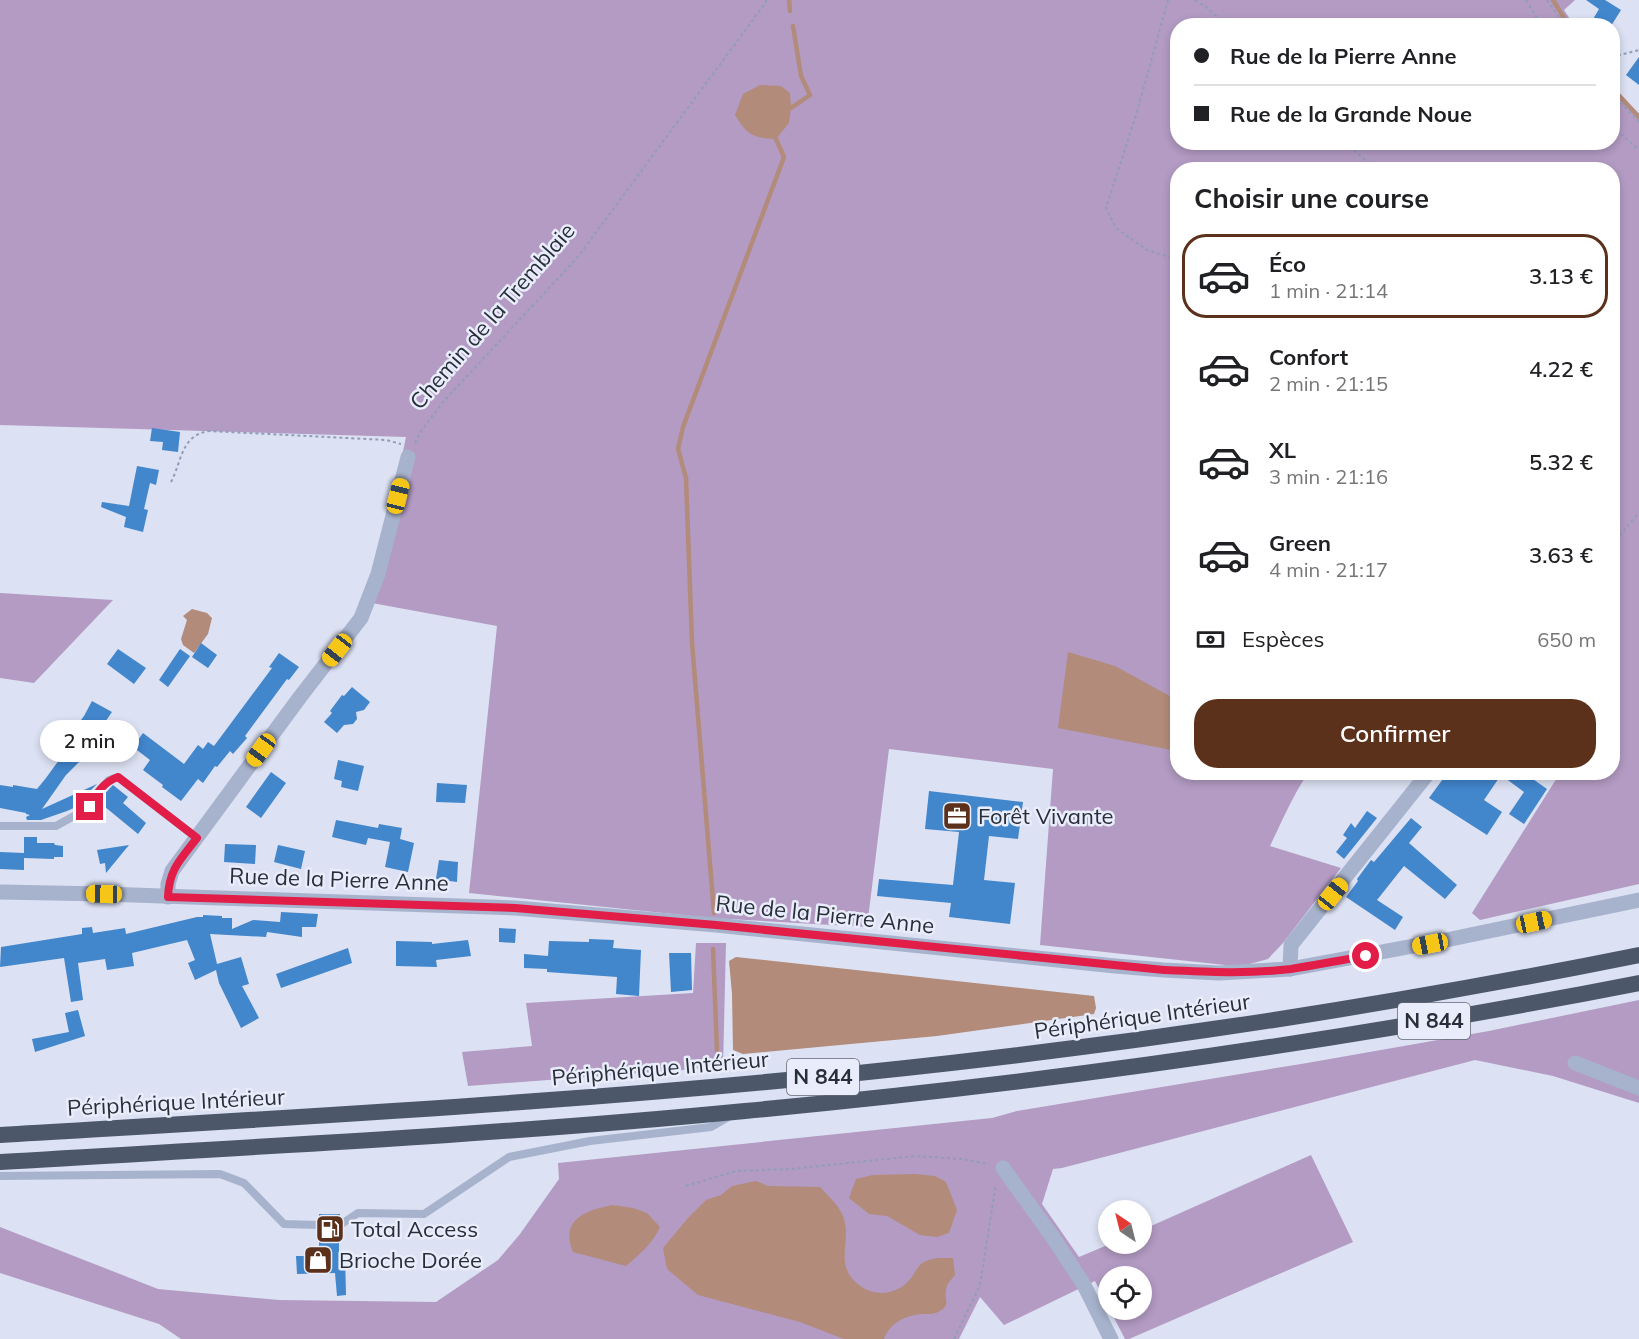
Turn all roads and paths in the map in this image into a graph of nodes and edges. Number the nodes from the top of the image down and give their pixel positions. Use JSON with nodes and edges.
{"nodes":[{"id":1,"x":766,"y":0,"type":"edge"},
{"id":2,"x":1168,"y":0,"type":"edge"},
{"id":3,"x":1195,"y":0,"type":"edge"},
{"id":4,"x":1526,"y":0,"type":"edge"},
{"id":5,"x":1547,"y":0,"type":"edge"},
{"id":6,"x":1219,"y":18,"type":"edge"},
{"id":7,"x":1537,"y":18,"type":"edge"},
{"id":8,"x":1559,"y":18,"type":"edge"},
{"id":9,"x":1639,"y":50,"type":"edge"},
{"id":10,"x":1620,"y":55,"type":"edge"},
{"id":11,"x":1620,"y":102,"type":"edge"},
{"id":12,"x":1639,"y":122,"type":"edge"},
{"id":13,"x":1620,"y":133,"type":"edge"},
{"id":14,"x":1354,"y":150,"type":"edge"},
{"id":15,"x":1639,"y":150,"type":"edge"},
{"id":16,"x":1367,"y":162,"type":"edge"},
{"id":17,"x":1170,"y":257,"type":"edge"},
{"id":18,"x":408,"y":457,"type":"junction"},
{"id":19,"x":171,"y":482,"type":"dead end"},
{"id":20,"x":1639,"y":512,"type":"edge"},
{"id":21,"x":1620,"y":535,"type":"edge"},
{"id":22,"x":1423,"y":780,"type":"edge"},
{"id":23,"x":0,"y":826,"type":"edge"},
{"id":24,"x":197,"y":838,"type":"junction"},
{"id":25,"x":0,"y":892,"type":"edge"},
{"id":26,"x":168,"y":897,"type":"junction"},
{"id":27,"x":1639,"y":900,"type":"edge"},
{"id":28,"x":1639,"y":956,"type":"edge"},
{"id":29,"x":1290,"y":969,"type":"junction"},
{"id":30,"x":1639,"y":983,"type":"edge"},
{"id":31,"x":1575,"y":1063,"type":"dead end"},
{"id":32,"x":1639,"y":1088,"type":"edge"},
{"id":33,"x":739,"y":1112,"type":"junction"},
{"id":34,"x":0,"y":1135,"type":"edge"},
{"id":35,"x":0,"y":1162,"type":"edge"},
{"id":36,"x":1003,"y":1168,"type":"junction"},
{"id":37,"x":0,"y":1176,"type":"edge"},
{"id":38,"x":687,"y":1186,"type":"dead end"},
{"id":39,"x":319,"y":1224,"type":"dead end"},
{"id":40,"x":339,"y":1225,"type":"dead end"},
{"id":41,"x":954,"y":1339,"type":"edge"},
{"id":42,"x":1111,"y":1339,"type":"edge"}],
"edges":[{"from":1,"to":18,"type":"path","name":"Chemin de la Tremblaie"},
{"from":2,"to":17,"type":"path"},
{"from":3,"to":6,"type":"path"},
{"from":4,"to":7,"type":"path"},
{"from":5,"to":8,"type":"path"},
{"from":9,"to":10,"type":"path"},
{"from":11,"to":12,"type":"path"},
{"from":13,"to":15,"type":"path"},
{"from":14,"to":16,"type":"path"},
{"from":18,"to":19,"type":"path"},
{"from":18,"to":24,"type":"street"},
{"from":20,"to":21,"type":"path"},
{"from":22,"to":29,"type":"street"},
{"from":23,"to":24,"type":"lane"},
{"from":24,"to":26,"type":"street"},
{"from":25,"to":26,"type":"street","name":"Rue de la Pierre Anne"},
{"from":26,"to":29,"type":"street","name":"Rue de la Pierre Anne"},
{"from":27,"to":29,"type":"street","name":"Rue de la Pierre Anne"},
{"from":28,"to":34,"type":"highway","name":"Périphérique Intérieur","number":"N 844"},
{"from":30,"to":33,"type":"highway","number":"N 844"},
{"from":31,"to":32,"type":"street"},
{"from":33,"to":35,"type":"highway","number":"N 844"},
{"from":33,"to":40,"type":"lane"},
{"from":36,"to":38,"type":"path"},
{"from":36,"to":41,"type":"path"},
{"from":36,"to":42,"type":"street"},
{"from":37,"to":39,"type":"lane"}]}
